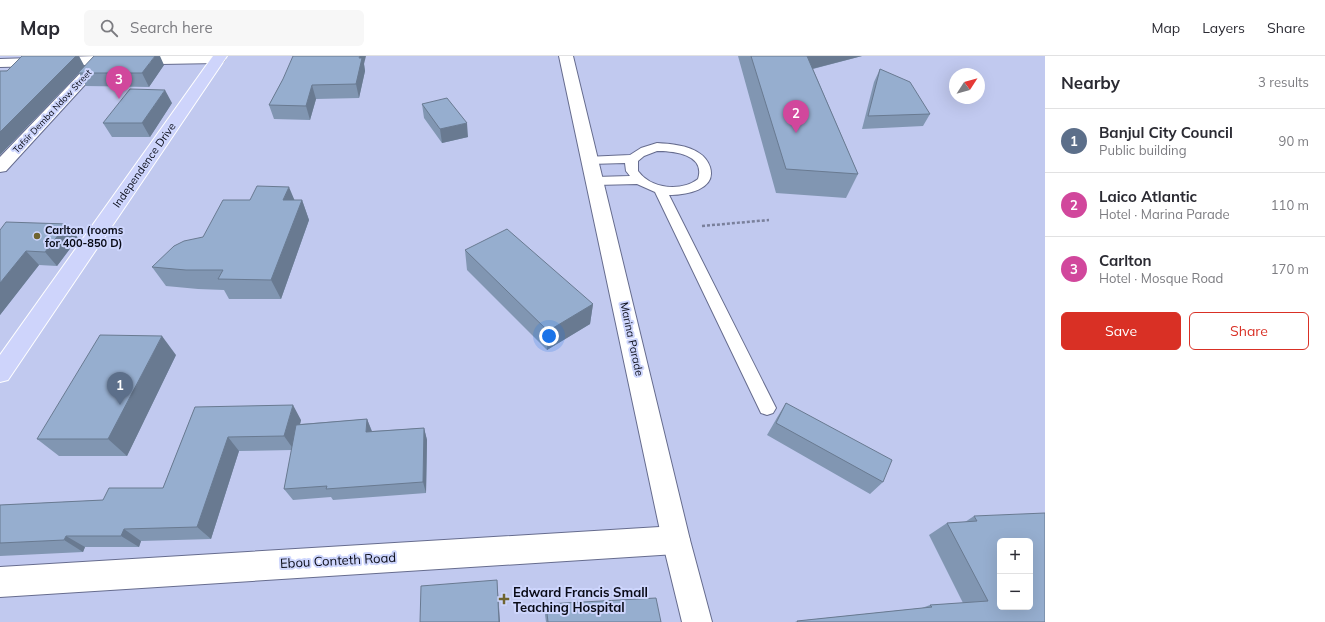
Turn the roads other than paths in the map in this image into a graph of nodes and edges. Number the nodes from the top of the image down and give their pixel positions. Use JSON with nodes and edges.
{"nodes":[{"id":1,"x":566,"y":56,"type":"edge"},
{"id":2,"x":103,"y":58,"type":"edge"},
{"id":3,"x":219,"y":58,"type":"edge"},
{"id":4,"x":0,"y":63,"type":"edge"},
{"id":5,"x":633,"y":159,"type":"junction"},
{"id":6,"x":590,"y":160,"type":"junction"},
{"id":7,"x":0,"y":167,"type":"edge"},
{"id":8,"x":640,"y":180,"type":"junction"},
{"id":9,"x":596,"y":181,"type":"junction"},
{"id":10,"x":660,"y":189,"type":"junction"},
{"id":11,"x":0,"y":373,"type":"edge"},
{"id":12,"x":768,"y":408,"type":"dead end"},
{"id":13,"x":676,"y":540,"type":"junction"},
{"id":14,"x":0,"y":582,"type":"edge"},
{"id":15,"x":697,"y":622,"type":"edge"}],
"edges":[{"from":1,"to":6,"type":"street","name":"Marina Parade"},
{"from":2,"to":3,"type":"street"},
{"from":2,"to":4,"type":"street"},
{"from":2,"to":7,"type":"street","name":"Tafsir Demba Ndow Street"},
{"from":3,"to":11,"type":"highway","name":"Independence Drive"},
{"from":5,"to":6,"type":"lane"},
{"from":5,"to":8,"type":"lane"},
{"from":5,"to":10,"type":"lane"},
{"from":6,"to":9,"type":"street","name":"Marina Parade"},
{"from":8,"to":9,"type":"lane"},
{"from":8,"to":10,"type":"lane"},
{"from":9,"to":13,"type":"street","name":"Marina Parade"},
{"from":10,"to":12,"type":"lane"},
{"from":13,"to":14,"type":"street","name":"Ebou Conteth Road"},
{"from":13,"to":15,"type":"street","name":"Marina Parade"}]}
